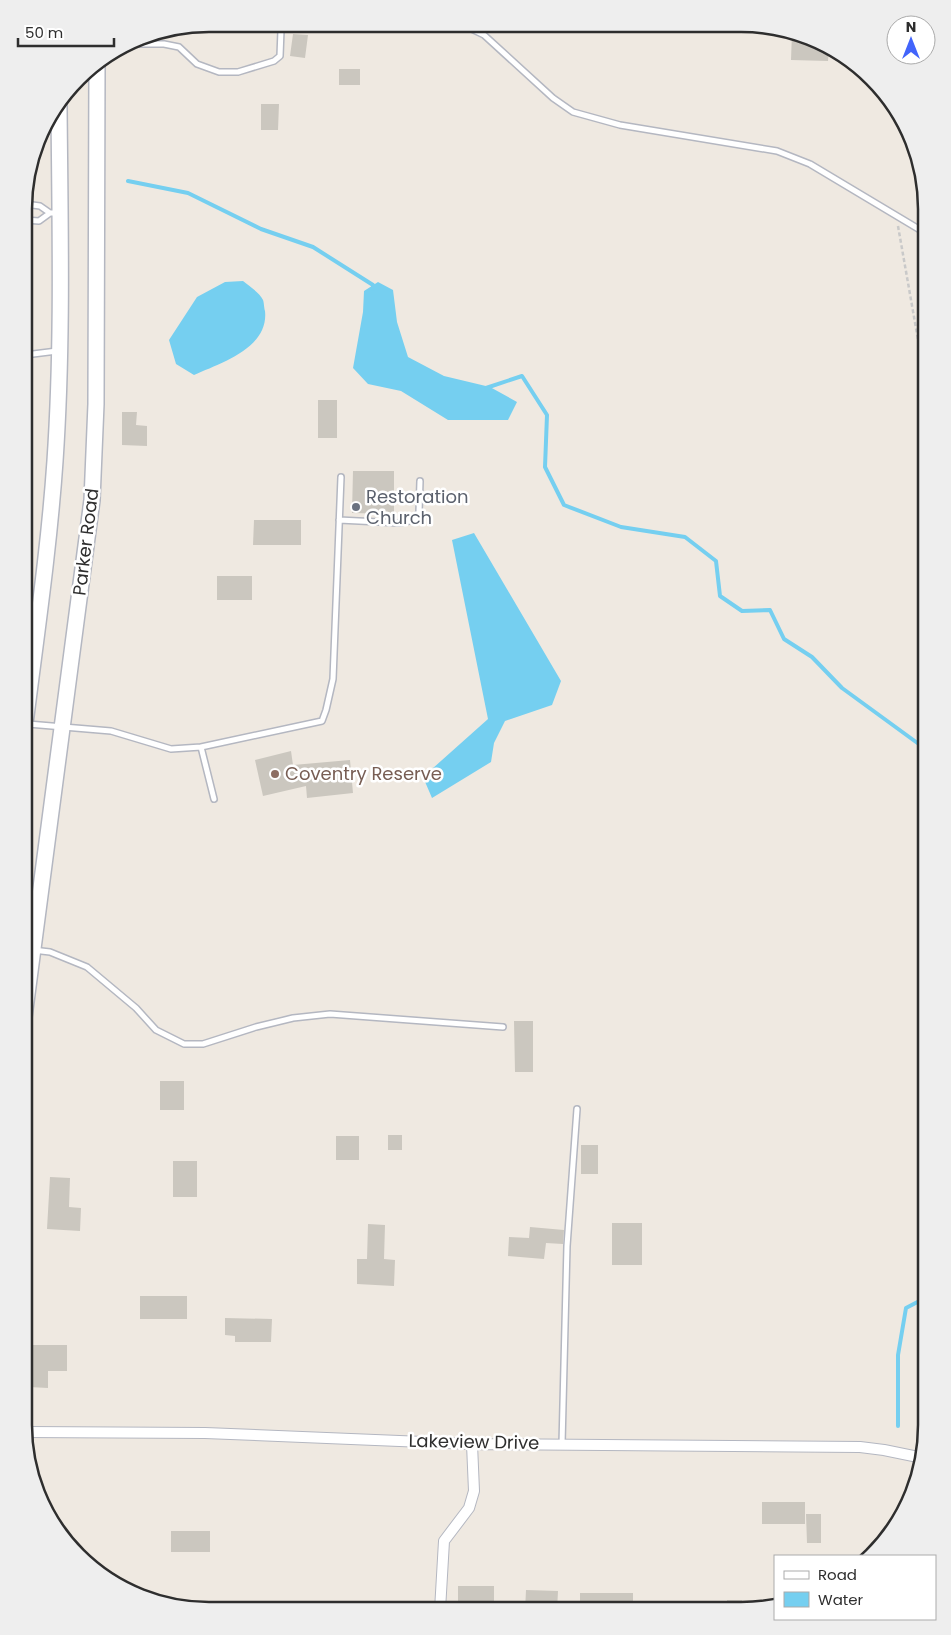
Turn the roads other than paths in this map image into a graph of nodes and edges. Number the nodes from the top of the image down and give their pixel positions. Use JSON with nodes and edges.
{"nodes":[{"id":1,"x":479,"y":32,"type":"edge"},
{"id":2,"x":281,"y":33,"type":"edge"},
{"id":3,"x":148,"y":44,"type":"edge"},
{"id":4,"x":97,"y":73,"type":"edge"},
{"id":5,"x":58,"y":117,"type":"edge"},
{"id":6,"x":32,"y":205,"type":"edge"},
{"id":7,"x":54,"y":213,"type":"junction"},
{"id":8,"x":32,"y":220,"type":"edge"},
{"id":9,"x":918,"y":228,"type":"edge"},
{"id":10,"x":60,"y":351,"type":"junction"},
{"id":11,"x":32,"y":354,"type":"edge"},
{"id":12,"x":341,"y":478,"type":"dead end"},
{"id":13,"x":420,"y":481,"type":"dead end"},
{"id":14,"x":339,"y":520,"type":"junction"},
{"id":15,"x":32,"y":669,"type":"edge"},
{"id":16,"x":32,"y":725,"type":"edge"},
{"id":17,"x":61,"y":728,"type":"junction"},
{"id":18,"x":202,"y":747,"type":"junction"},
{"id":19,"x":214,"y":799,"type":"dead end"},
{"id":20,"x":32,"y":928,"type":"edge"},
{"id":21,"x":32,"y":949,"type":"edge"},
{"id":22,"x":504,"y":1027,"type":"dead end"},
{"id":23,"x":577,"y":1109,"type":"dead end"},
{"id":24,"x":33,"y":1432,"type":"edge"},
{"id":25,"x":472,"y":1444,"type":"junction"},
{"id":26,"x":562,"y":1444,"type":"junction"},
{"id":27,"x":916,"y":1456,"type":"edge"},
{"id":28,"x":440,"y":1602,"type":"edge"}],
"edges":[{"from":1,"to":9,"type":"lane"},
{"from":2,"to":3,"type":"lane"},
{"from":4,"to":17,"type":"main road","name":"Parker Road"},
{"from":5,"to":7,"type":"main road"},
{"from":6,"to":7,"type":"lane"},
{"from":7,"to":8,"type":"lane"},
{"from":7,"to":10,"type":"main road"},
{"from":10,"to":11,"type":"lane"},
{"from":10,"to":15,"type":"main road"},
{"from":12,"to":14,"type":"lane"},
{"from":13,"to":14,"type":"lane"},
{"from":14,"to":18,"type":"lane"},
{"from":16,"to":17,"type":"lane"},
{"from":17,"to":18,"type":"lane"},
{"from":17,"to":20,"type":"main road","name":"Parker Road"},
{"from":18,"to":19,"type":"lane"},
{"from":21,"to":22,"type":"lane"},
{"from":23,"to":26,"type":"lane"},
{"from":24,"to":25,"type":"street","name":"Lakeview Drive"},
{"from":25,"to":26,"type":"street","name":"Lakeview Drive"},
{"from":25,"to":28,"type":"street"},
{"from":26,"to":27,"type":"street","name":"Lakeview Drive"}]}
